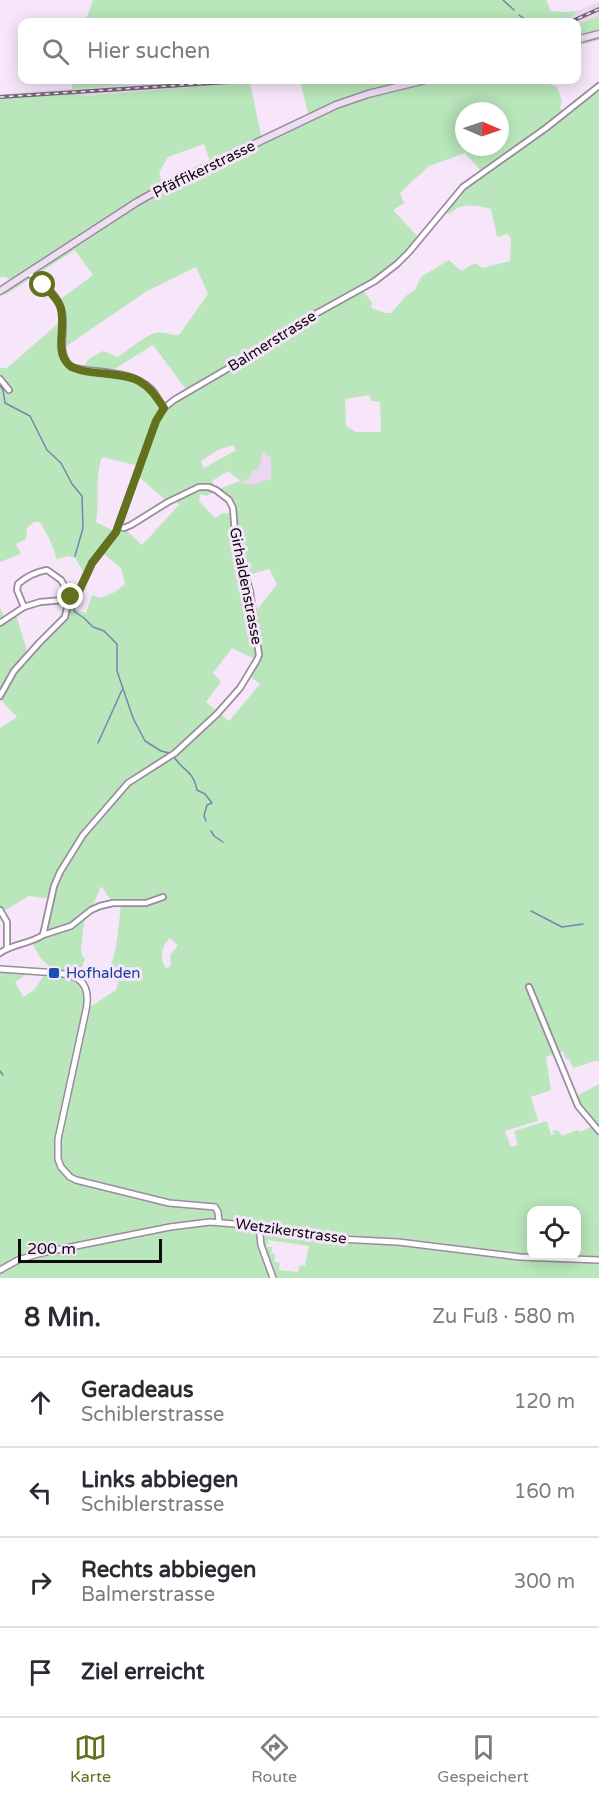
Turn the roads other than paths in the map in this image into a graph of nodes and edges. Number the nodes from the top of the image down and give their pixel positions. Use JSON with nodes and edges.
{"nodes":[{"id":1,"x":599,"y":34,"type":"edge"},
{"id":2,"x":581,"y":39,"type":"edge"},
{"id":3,"x":409,"y":84,"type":"edge"},
{"id":4,"x":599,"y":86,"type":"edge"},
{"id":5,"x":28,"y":273,"type":"junction"},
{"id":6,"x":0,"y":291,"type":"edge"},
{"id":7,"x":0,"y":379,"type":"edge"},
{"id":8,"x":9,"y":390,"type":"dead end"},
{"id":9,"x":164,"y":408,"type":"junction"},
{"id":10,"x":118,"y":526,"type":"junction"},
{"id":11,"x":70,"y":598,"type":"junction"},
{"id":12,"x":24,"y":607,"type":"junction"},
{"id":13,"x":0,"y":622,"type":"edge"},
{"id":14,"x":0,"y":696,"type":"edge"},
{"id":15,"x":164,"y":897,"type":"dead end"},
{"id":16,"x":0,"y":910,"type":"edge"},
{"id":17,"x":43,"y":935,"type":"junction"},
{"id":18,"x":7,"y":948,"type":"junction"},
{"id":19,"x":0,"y":953,"type":"edge"},
{"id":20,"x":0,"y":969,"type":"edge"},
{"id":21,"x":529,"y":987,"type":"dead end"},
{"id":22,"x":599,"y":1131,"type":"edge"},
{"id":23,"x":219,"y":1222,"type":"junction"},
{"id":24,"x":259,"y":1226,"type":"junction"},
{"id":25,"x":599,"y":1260,"type":"edge"},
{"id":26,"x":0,"y":1270,"type":"edge"},
{"id":27,"x":273,"y":1278,"type":"edge"}],
"edges":[{"from":1,"to":2,"type":"main road"},
{"from":3,"to":5,"type":"main road","name":"Pfäffikerstrasse"},
{"from":4,"to":9,"type":"street","name":"Balmerstrasse"},
{"from":5,"to":6,"type":"main road","name":"Pfäffikerstrasse"},
{"from":5,"to":9,"type":"street"},
{"from":7,"to":8,"type":"street"},
{"from":9,"to":10,"type":"street"},
{"from":10,"to":11,"type":"street"},
{"from":10,"to":17,"type":"street","name":"Girhaldenstrasse"},
{"from":11,"to":12,"type":"street"},
{"from":11,"to":12,"type":"street"},
{"from":11,"to":14,"type":"street"},
{"from":12,"to":13,"type":"street"},
{"from":15,"to":17,"type":"street"},
{"from":16,"to":18,"type":"street"},
{"from":17,"to":18,"type":"street"},
{"from":18,"to":19,"type":"street"},
{"from":20,"to":23,"type":"street","name":"Wetzikerstrasse"},
{"from":21,"to":22,"type":"street"},
{"from":23,"to":24,"type":"street","name":"Wetzikerstrasse"},
{"from":23,"to":26,"type":"street"},
{"from":24,"to":25,"type":"street","name":"Wetzikerstrasse"},
{"from":24,"to":27,"type":"street"}]}
